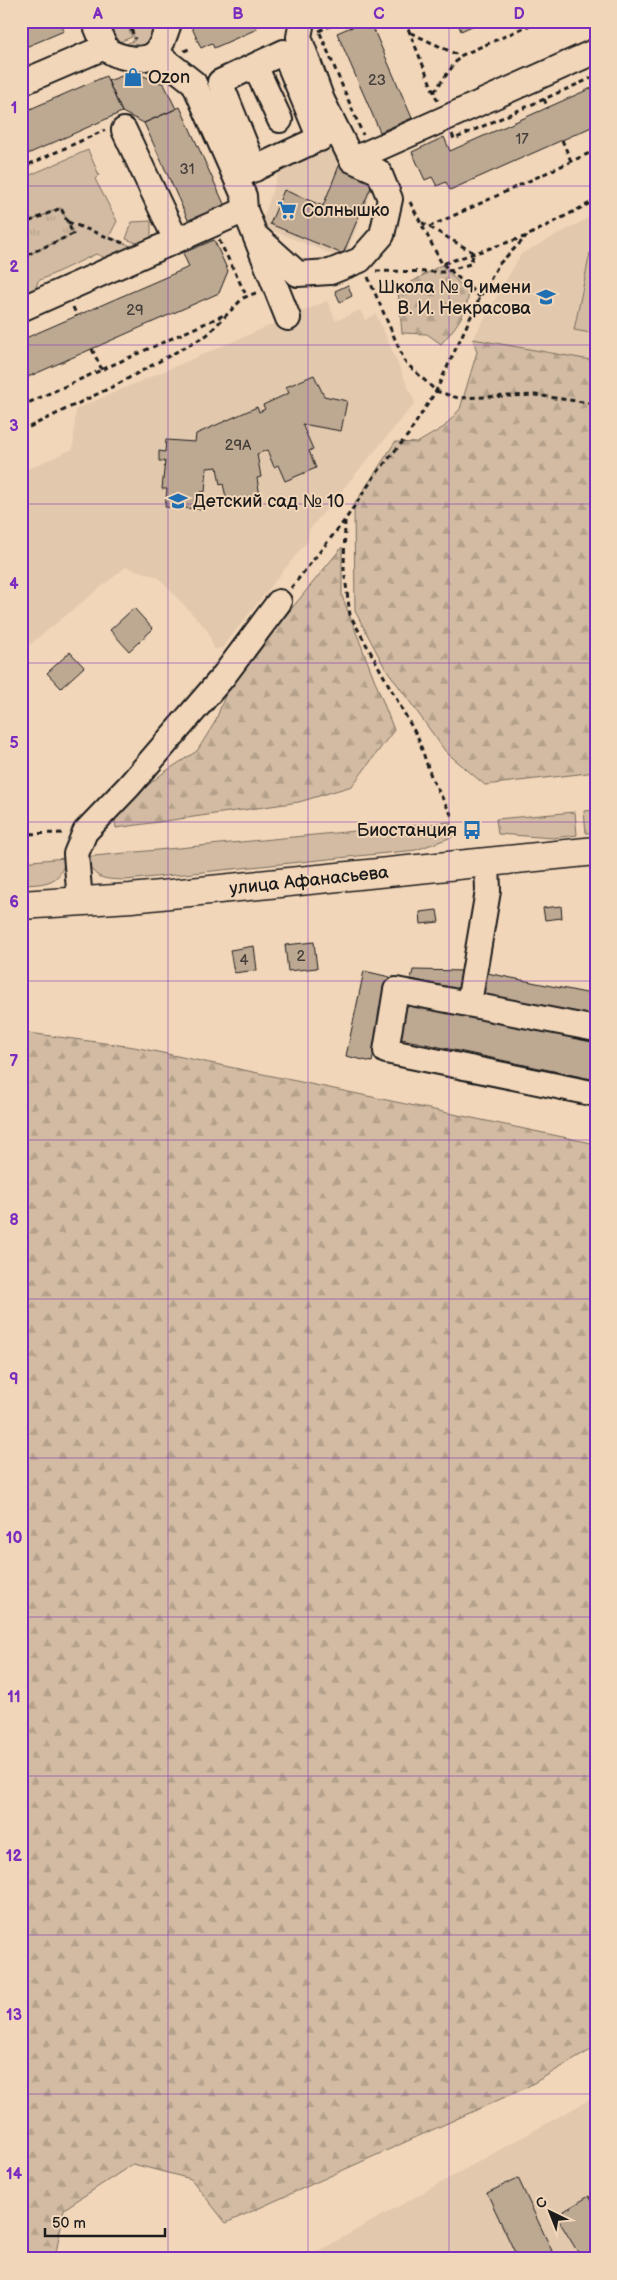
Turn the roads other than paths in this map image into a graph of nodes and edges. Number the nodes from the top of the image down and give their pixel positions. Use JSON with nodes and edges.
{"nodes":[{"id":1,"x":94,"y":21,"type":"edge"},
{"id":2,"x":170,"y":21,"type":"edge"},
{"id":3,"x":313,"y":26,"type":"edge"},
{"id":4,"x":105,"y":47,"type":"junction"},
{"id":5,"x":596,"y":51,"type":"edge"},
{"id":6,"x":156,"y":53,"type":"junction"},
{"id":7,"x":255,"y":66,"type":"junction"},
{"id":8,"x":21,"y":83,"type":"edge"},
{"id":9,"x":280,"y":120,"type":"dead end"},
{"id":10,"x":124,"y":130,"type":"road end"},
{"id":11,"x":328,"y":135,"type":"junction"},
{"id":12,"x":361,"y":156,"type":"junction"},
{"id":13,"x":245,"y":174,"type":"junction"},
{"id":14,"x":245,"y":210,"type":"junction"},
{"id":15,"x":256,"y":236,"type":"junction"},
{"id":16,"x":176,"y":240,"type":"junction"},
{"id":17,"x":21,"y":309,"type":"edge"},
{"id":18,"x":288,"y":318,"type":"dead end"},
{"id":19,"x":279,"y":602,"type":"road end"},
{"id":20,"x":596,"y":852,"type":"edge"},
{"id":21,"x":487,"y":862,"type":"junction"},
{"id":22,"x":80,"y":901,"type":"junction"},
{"id":23,"x":21,"y":905,"type":"edge"},
{"id":24,"x":469,"y":1003,"type":"junction"},
{"id":25,"x":596,"y":1029,"type":"edge"},
{"id":26,"x":596,"y":1094,"type":"edge"}],
"edges":[{"from":1,"to":4,"type":"street"},
{"from":2,"to":6,"type":"street"},
{"from":3,"to":11,"type":"street"},
{"from":4,"to":6,"type":"street"},
{"from":4,"to":8,"type":"street"},
{"from":5,"to":12,"type":"street"},
{"from":6,"to":13,"type":"street"},
{"from":7,"to":9,"type":"street"},
{"from":7,"to":11,"type":"street"},
{"from":7,"to":13,"type":"street"},
{"from":10,"to":16,"type":"street"},
{"from":11,"to":12,"type":"street"},
{"from":11,"to":13,"type":"street"},
{"from":12,"to":15,"type":"street"},
{"from":13,"to":14,"type":"street"},
{"from":14,"to":15,"type":"street"},
{"from":14,"to":16,"type":"street"},
{"from":15,"to":18,"type":"street"},
{"from":16,"to":17,"type":"street"},
{"from":19,"to":22,"type":"street"},
{"from":20,"to":21,"type":"main road","name":"улица Афанасьева"},
{"from":21,"to":22,"type":"main road","name":"улица Афанасьева"},
{"from":21,"to":24,"type":"street"},
{"from":22,"to":23,"type":"main road","name":"улица Афанасьева"},
{"from":24,"to":25,"type":"street"},
{"from":24,"to":26,"type":"street"}]}
